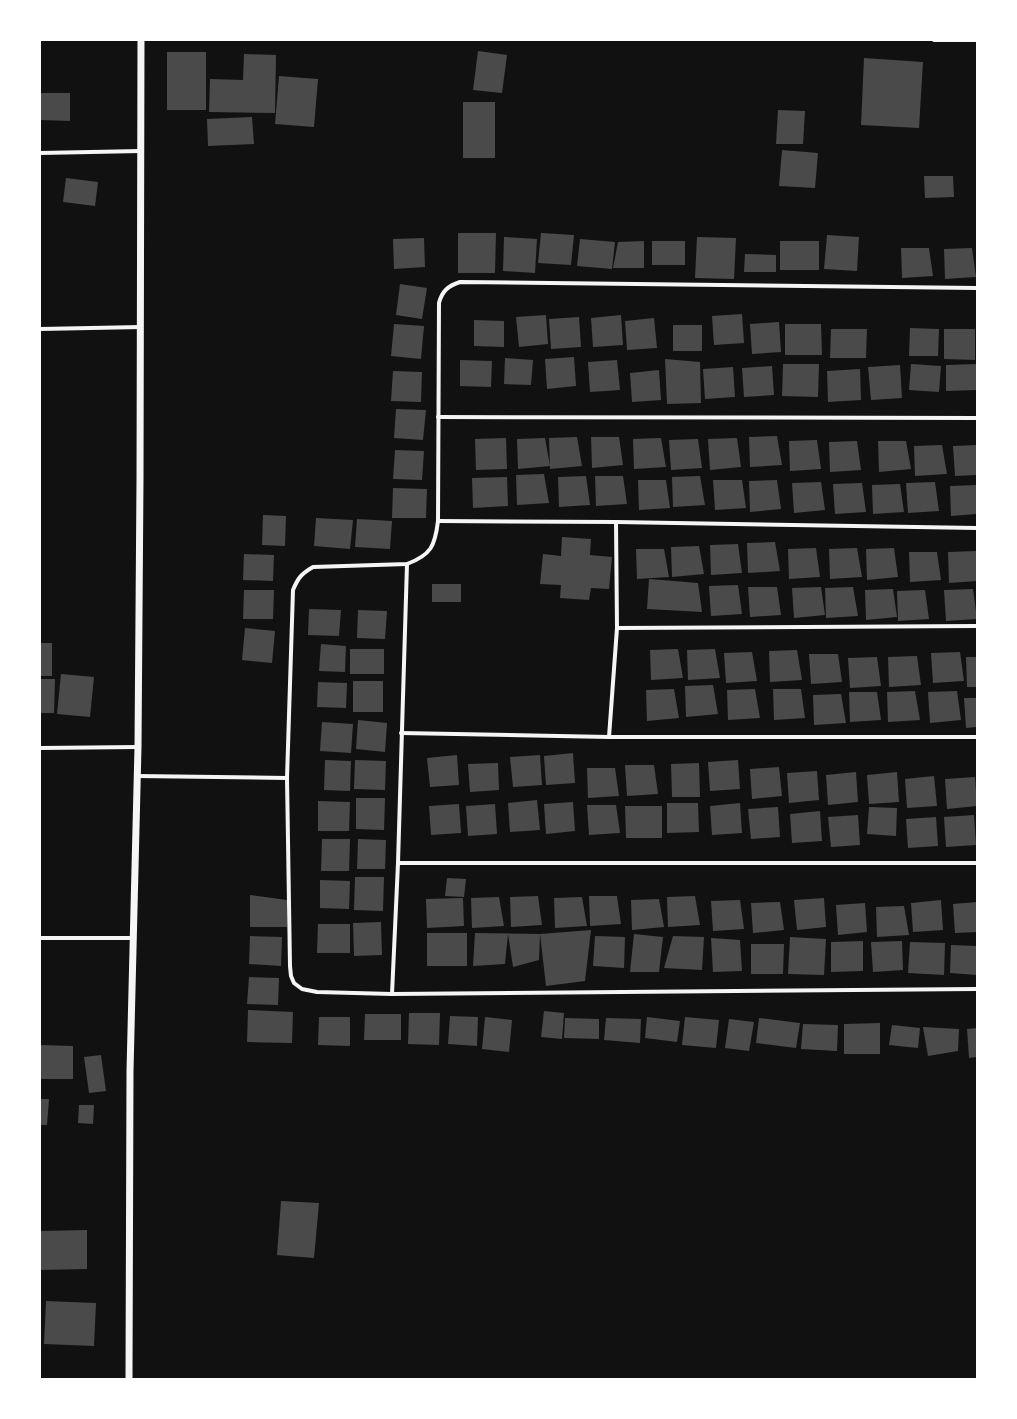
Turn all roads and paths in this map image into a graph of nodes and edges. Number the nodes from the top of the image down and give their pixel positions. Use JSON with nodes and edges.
{"nodes":[{"id":1,"x":141,"y":40,"type":"edge"},
{"id":2,"x":934,"y":40,"type":"edge"},
{"id":3,"x":977,"y":40,"type":"edge"},
{"id":4,"x":141,"y":150,"type":"junction"},
{"id":5,"x":40,"y":153,"type":"edge"},
{"id":6,"x":977,"y":288,"type":"edge"},
{"id":7,"x":141,"y":327,"type":"junction"},
{"id":8,"x":40,"y":329,"type":"edge"},
{"id":9,"x":438,"y":416,"type":"junction"},
{"id":10,"x":977,"y":418,"type":"edge"},
{"id":11,"x":438,"y":521,"type":"junction"},
{"id":12,"x":616,"y":522,"type":"junction"},
{"id":13,"x":977,"y":528,"type":"edge"},
{"id":14,"x":407,"y":564,"type":"junction"},
{"id":15,"x":977,"y":626,"type":"edge"},
{"id":16,"x":617,"y":628,"type":"junction"},
{"id":17,"x":401,"y":733,"type":"junction"},
{"id":18,"x":609,"y":736,"type":"junction"},
{"id":19,"x":977,"y":737,"type":"edge"},
{"id":20,"x":138,"y":747,"type":"junction"},
{"id":21,"x":40,"y":748,"type":"edge"},
{"id":22,"x":137,"y":776,"type":"junction"},
{"id":23,"x":287,"y":778,"type":"junction"},
{"id":24,"x":398,"y":863,"type":"junction"},
{"id":25,"x":977,"y":863,"type":"edge"},
{"id":26,"x":40,"y":938,"type":"edge"},
{"id":27,"x":133,"y":938,"type":"junction"},
{"id":28,"x":977,"y":989,"type":"edge"},
{"id":29,"x":392,"y":994,"type":"junction"},
{"id":30,"x":129,"y":1379,"type":"edge"}],
"edges":[{"from":1,"to":4,"type":"street"},
{"from":2,"to":3,"type":"street"},
{"from":4,"to":5,"type":"street"},
{"from":4,"to":7,"type":"street"},
{"from":6,"to":9,"type":"street"},
{"from":7,"to":8,"type":"street"},
{"from":7,"to":20,"type":"street"},
{"from":9,"to":10,"type":"street"},
{"from":9,"to":11,"type":"street"},
{"from":11,"to":12,"type":"street"},
{"from":11,"to":14,"type":"street"},
{"from":12,"to":13,"type":"street"},
{"from":12,"to":16,"type":"street"},
{"from":14,"to":17,"type":"street"},
{"from":14,"to":23,"type":"street"},
{"from":15,"to":16,"type":"street"},
{"from":16,"to":18,"type":"street"},
{"from":17,"to":18,"type":"street"},
{"from":17,"to":24,"type":"street"},
{"from":18,"to":19,"type":"street"},
{"from":20,"to":21,"type":"street"},
{"from":20,"to":22,"type":"street"},
{"from":22,"to":23,"type":"street"},
{"from":22,"to":27,"type":"street"},
{"from":23,"to":29,"type":"street"},
{"from":24,"to":25,"type":"street"},
{"from":24,"to":29,"type":"street"},
{"from":26,"to":27,"type":"street"},
{"from":27,"to":30,"type":"street"},
{"from":28,"to":29,"type":"street"}]}
